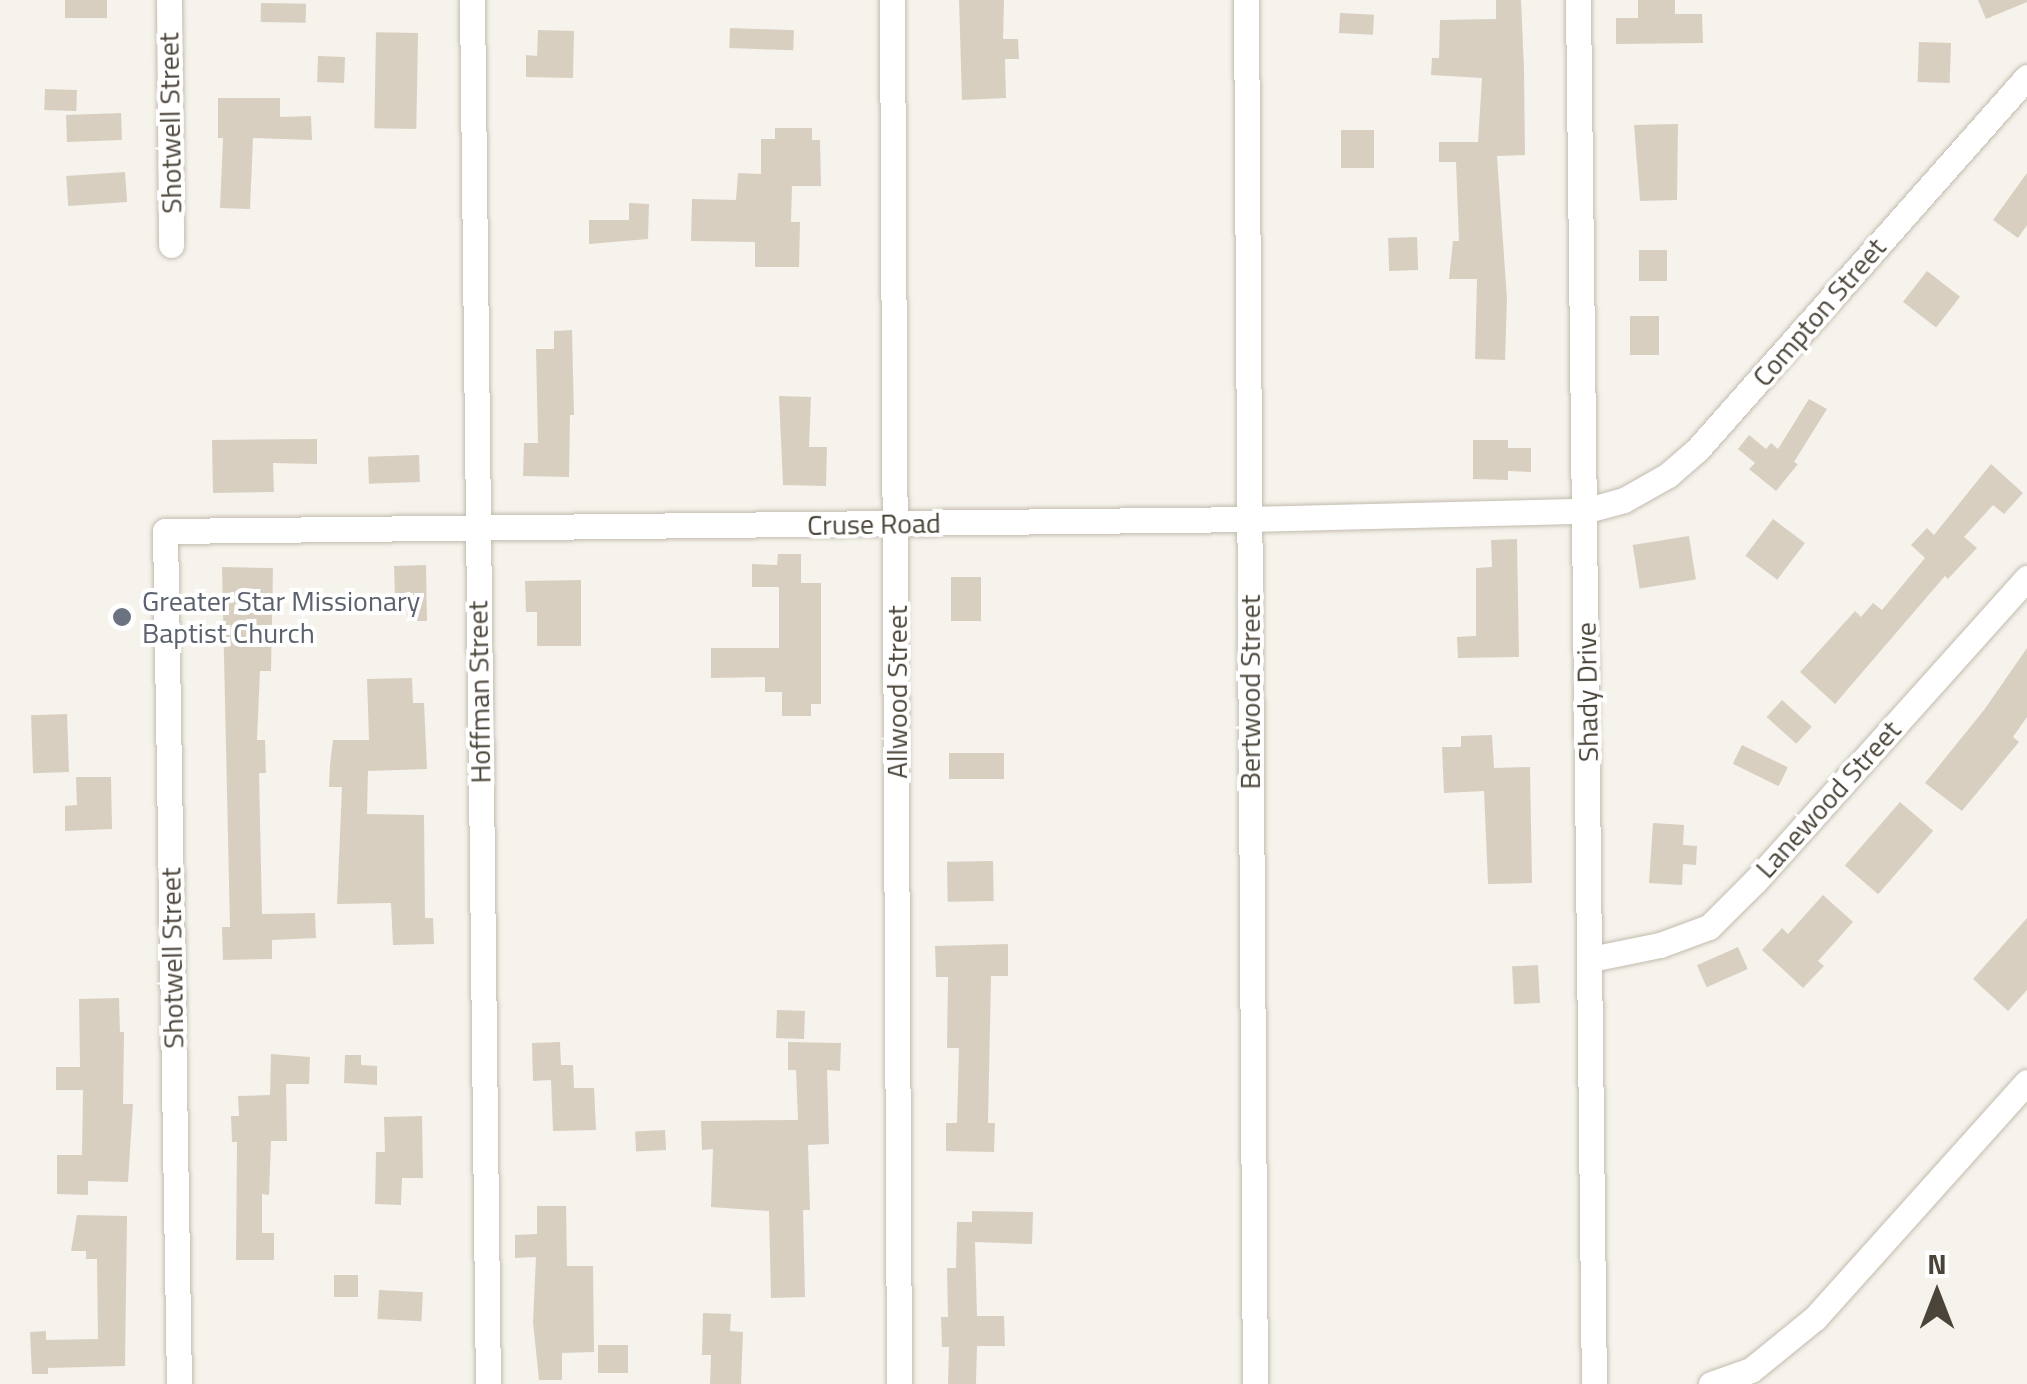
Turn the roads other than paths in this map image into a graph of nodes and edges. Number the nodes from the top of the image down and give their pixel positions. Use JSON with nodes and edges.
{"nodes":[{"id":1,"x":169,"y":0,"type":"edge"},
{"id":2,"x":472,"y":0,"type":"edge"},
{"id":3,"x":892,"y":0,"type":"edge"},
{"id":4,"x":1246,"y":0,"type":"edge"},
{"id":5,"x":1578,"y":0,"type":"edge"},
{"id":6,"x":2027,"y":77,"type":"edge"},
{"id":7,"x":171,"y":245,"type":"dead end"},
{"id":8,"x":1584,"y":510,"type":"junction"},
{"id":9,"x":1249,"y":520,"type":"junction"},
{"id":10,"x":896,"y":523,"type":"junction"},
{"id":11,"x":477,"y":529,"type":"junction"},
{"id":12,"x":164,"y":531,"type":"joint"},
{"id":13,"x":2027,"y":578,"type":"edge"},
{"id":14,"x":1590,"y":959,"type":"junction"},
{"id":15,"x":2027,"y":1082,"type":"edge"},
{"id":16,"x":180,"y":1384,"type":"edge"},
{"id":17,"x":488,"y":1384,"type":"edge"},
{"id":18,"x":899,"y":1384,"type":"edge"},
{"id":19,"x":1255,"y":1384,"type":"edge"},
{"id":20,"x":1594,"y":1384,"type":"edge"},
{"id":21,"x":1711,"y":1384,"type":"edge"}],
"edges":[{"from":1,"to":7,"type":"street","name":"Shotwell Street"},
{"from":2,"to":11,"type":"street","name":"Hoffman Street"},
{"from":3,"to":10,"type":"street","name":"Allwood Street"},
{"from":4,"to":9,"type":"street","name":"Bertwood Street"},
{"from":5,"to":8,"type":"street","name":"Shady Drive"},
{"from":6,"to":8,"type":"street","name":"Compton Street"},
{"from":8,"to":9,"type":"street","name":"Cruse Road"},
{"from":8,"to":14,"type":"street","name":"Shady Drive"},
{"from":9,"to":10,"type":"street","name":"Cruse Road"},
{"from":9,"to":19,"type":"street","name":"Bertwood Street"},
{"from":10,"to":11,"type":"street","name":"Cruse Road"},
{"from":10,"to":18,"type":"street","name":"Allwood Street"},
{"from":11,"to":12,"type":"street","name":"Cruse Road"},
{"from":11,"to":17,"type":"street","name":"Hoffman Street"},
{"from":12,"to":16,"type":"street","name":"Shotwell Street"},
{"from":13,"to":14,"type":"street","name":"Lanewood Street"},
{"from":14,"to":20,"type":"street","name":"Shady Drive"},
{"from":15,"to":21,"type":"street"}]}
